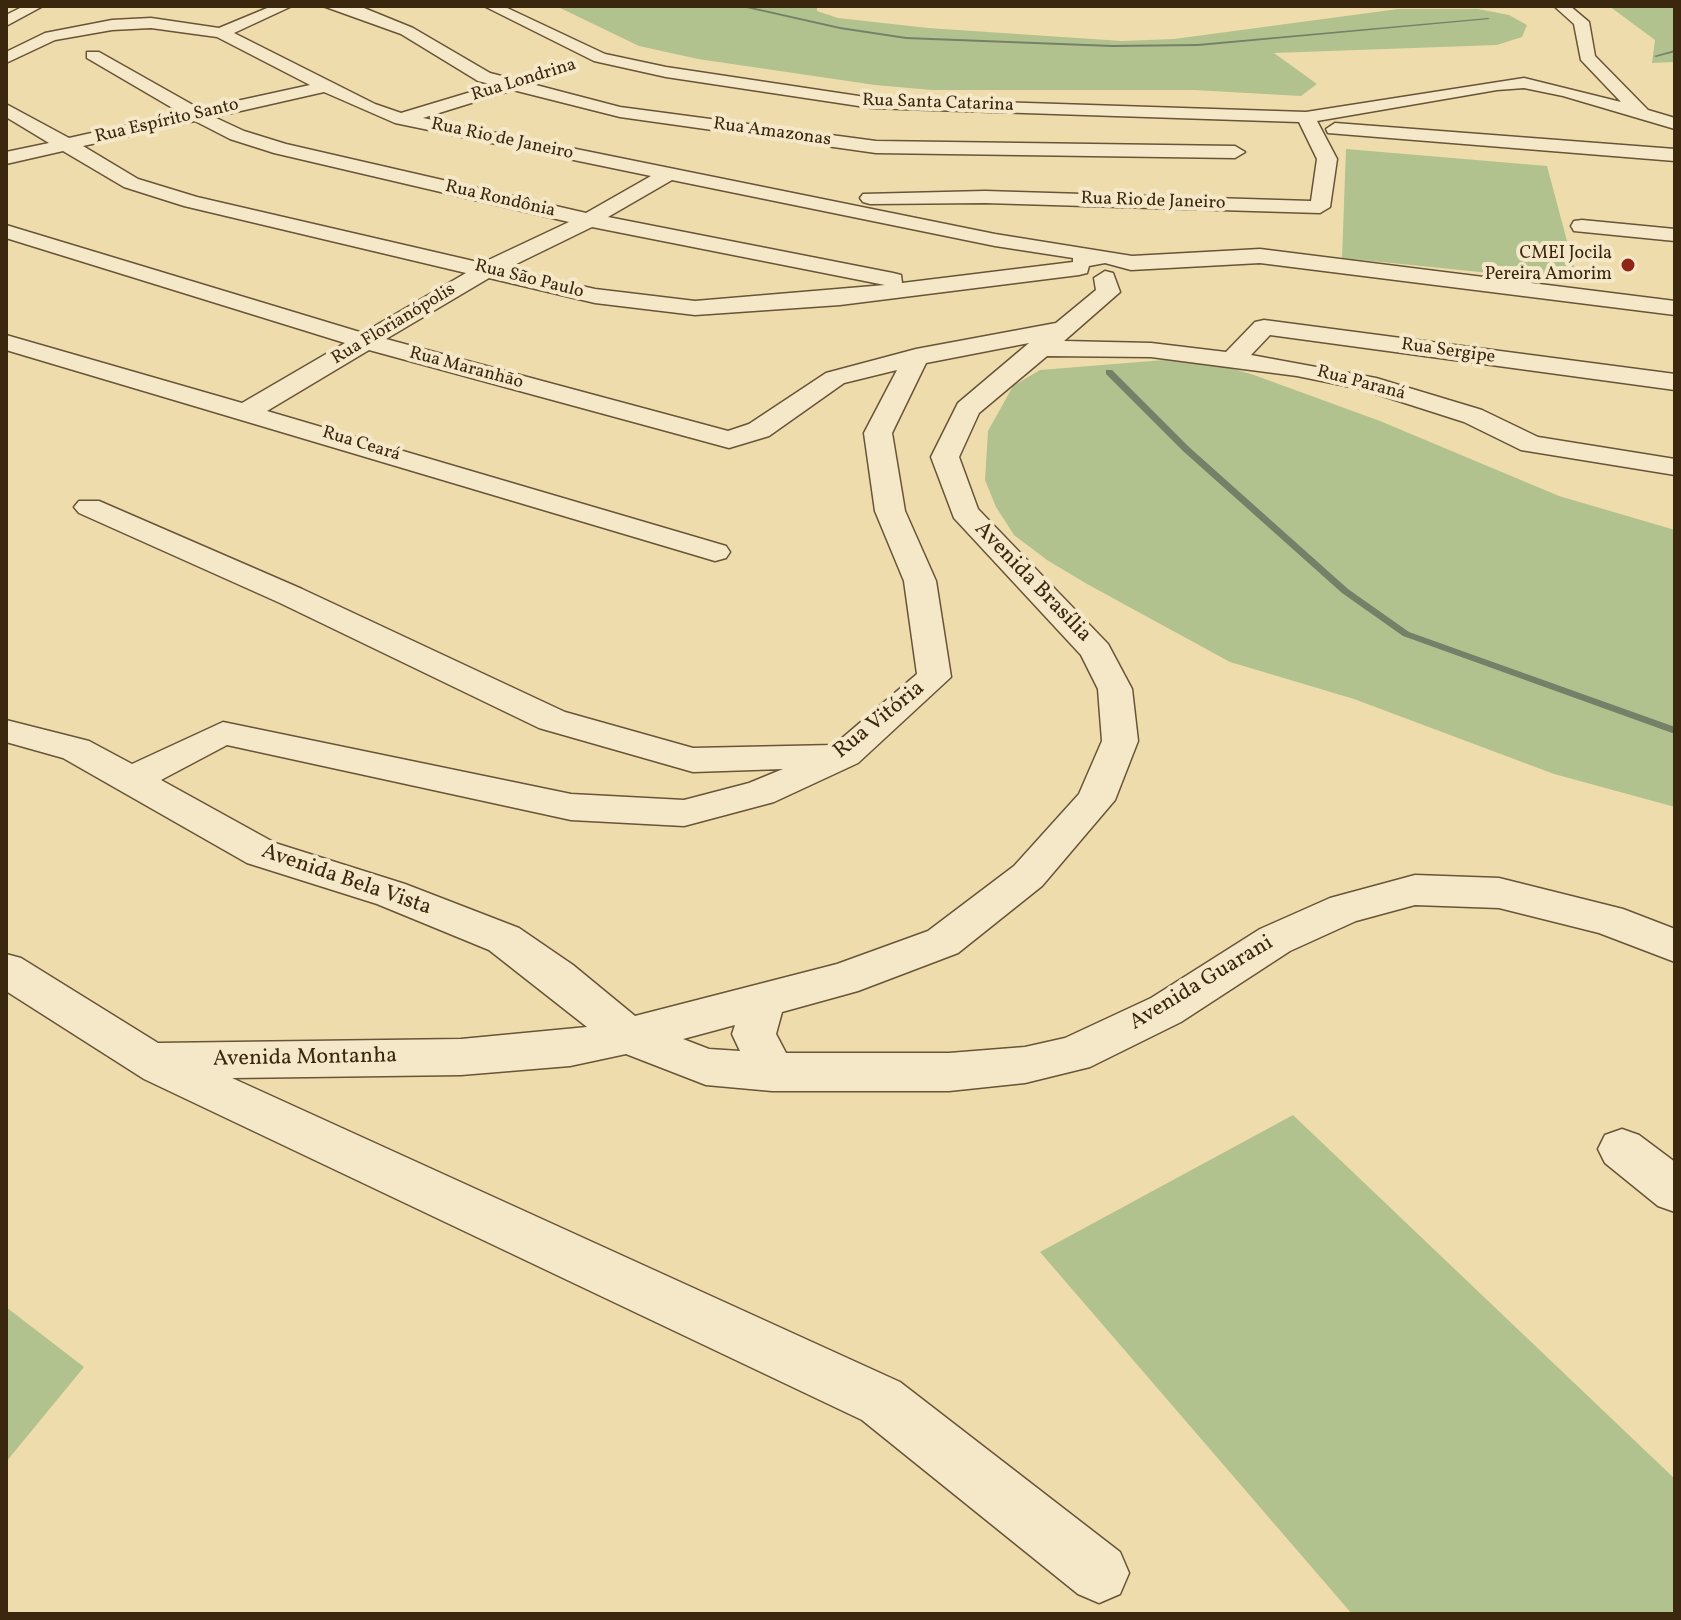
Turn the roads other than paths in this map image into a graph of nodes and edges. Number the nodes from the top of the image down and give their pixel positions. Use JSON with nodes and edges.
{"nodes":[{"id":1,"x":36,"y":6,"type":"edge"},
{"id":2,"x":285,"y":6,"type":"edge"},
{"id":3,"x":330,"y":6,"type":"edge"},
{"id":4,"x":491,"y":6,"type":"edge"},
{"id":5,"x":1561,"y":6,"type":"edge"},
{"id":6,"x":6,"y":21,"type":"edge"},
{"id":7,"x":221,"y":33,"type":"junction"},
{"id":8,"x":93,"y":55,"type":"dead end"},
{"id":9,"x":6,"y":58,"type":"edge"},
{"id":10,"x":600,"y":58,"type":"junction"},
{"id":11,"x":570,"y":67,"type":"dead end"},
{"id":12,"x":1554,"y":72,"type":"dead end"},
{"id":13,"x":540,"y":76,"type":"dead end"},
{"id":14,"x":1524,"y":83,"type":"junction"},
{"id":15,"x":510,"y":85,"type":"junction"},
{"id":16,"x":327,"y":86,"type":"junction"},
{"id":17,"x":1624,"y":92,"type":"junction"},
{"id":18,"x":1650,"y":95,"type":"dead end"},
{"id":19,"x":6,"y":109,"type":"edge"},
{"id":20,"x":1641,"y":112,"type":"junction"},
{"id":21,"x":197,"y":115,"type":"junction"},
{"id":22,"x":401,"y":119,"type":"junction"},
{"id":23,"x":1309,"y":122,"type":"junction"},
{"id":24,"x":1675,"y":124,"type":"edge"},
{"id":25,"x":972,"y":127,"type":"junction"},
{"id":26,"x":64,"y":146,"type":"junction"},
{"id":27,"x":1235,"y":152,"type":"dead end"},
{"id":28,"x":1675,"y":155,"type":"edge"},
{"id":29,"x":6,"y":158,"type":"edge"},
{"id":30,"x":668,"y":174,"type":"junction"},
{"id":31,"x":985,"y":197,"type":"junction"},
{"id":32,"x":891,"y":198,"type":"junction"},
{"id":33,"x":798,"y":199,"type":"junction"},
{"id":34,"x":874,"y":215,"type":"junction"},
{"id":35,"x":589,"y":220,"type":"junction"},
{"id":36,"x":1582,"y":226,"type":"dead end"},
{"id":37,"x":6,"y":231,"type":"edge"},
{"id":38,"x":1675,"y":235,"type":"edge"},
{"id":39,"x":1100,"y":266,"type":"junction"},
{"id":40,"x":488,"y":269,"type":"junction"},
{"id":41,"x":928,"y":287,"type":"junction"},
{"id":42,"x":1675,"y":308,"type":"edge"},
{"id":43,"x":1048,"y":339,"type":"junction"},
{"id":44,"x":6,"y":342,"type":"edge"},
{"id":45,"x":368,"y":342,"type":"junction"},
{"id":46,"x":916,"y":357,"type":"junction"},
{"id":47,"x":1234,"y":358,"type":"junction"},
{"id":48,"x":1675,"y":382,"type":"edge"},
{"id":49,"x":248,"y":411,"type":"junction"},
{"id":50,"x":1675,"y":467,"type":"edge"},
{"id":51,"x":89,"y":507,"type":"dead end"},
{"id":52,"x":715,"y":552,"type":"dead end"},
{"id":53,"x":6,"y":731,"type":"edge"},
{"id":54,"x":845,"y":755,"type":"junction"},
{"id":55,"x":131,"y":780,"type":"junction"},
{"id":56,"x":1675,"y":946,"type":"edge"},
{"id":57,"x":6,"y":970,"type":"edge"},
{"id":58,"x":764,"y":999,"type":"junction"},
{"id":59,"x":628,"y":1036,"type":"junction"},
{"id":60,"x":151,"y":1061,"type":"junction"},
{"id":61,"x":772,"y":1072,"type":"junction"},
{"id":62,"x":1622,"y":1149,"type":"dead end"},
{"id":63,"x":1675,"y":1191,"type":"edge"},
{"id":64,"x":1099,"y":1573,"type":"dead end"}],
"edges":[{"from":1,"to":6,"type":"street"},
{"from":2,"to":7,"type":"street"},
{"from":3,"to":15,"type":"street","name":"Rua Amazonas"},
{"from":4,"to":10,"type":"street","name":"Rua Santa Catarina"},
{"from":5,"to":17,"type":"street"},
{"from":7,"to":9,"type":"street"},
{"from":7,"to":16,"type":"street","name":"Rua Rio de Janeiro"},
{"from":8,"to":21,"type":"street","name":"Rua Rondônia"},
{"from":10,"to":11,"type":"street","name":"Rua Londrina"},
{"from":10,"to":25,"type":"street","name":"Rua Santa Catarina"},
{"from":12,"to":14,"type":"street"},
{"from":13,"to":15,"type":"street","name":"Rua Londrina"},
{"from":14,"to":20,"type":"street"},
{"from":14,"to":23,"type":"street"},
{"from":15,"to":22,"type":"street","name":"Rua Londrina"},
{"from":15,"to":25,"type":"street","name":"Rua Amazonas"},
{"from":16,"to":21,"type":"street","name":"Rua Espírito Santo"},
{"from":16,"to":22,"type":"street","name":"Rua Rio de Janeiro"},
{"from":17,"to":18,"type":"street"},
{"from":17,"to":20,"type":"street"},
{"from":19,"to":26,"type":"street","name":"Rua São Paulo"},
{"from":20,"to":24,"type":"street"},
{"from":21,"to":26,"type":"street","name":"Rua Espírito Santo"},
{"from":21,"to":35,"type":"street","name":"Rua Rondônia"},
{"from":22,"to":30,"type":"street","name":"Rua Rio de Janeiro"},
{"from":23,"to":25,"type":"street","name":"Rua Santa Catarina"},
{"from":23,"to":28,"type":"street"},
{"from":23,"to":31,"type":"street","name":"Rua Rio de Janeiro"},
{"from":25,"to":27,"type":"street","name":"Rua Amazonas"},
{"from":25,"to":31,"type":"street"},
{"from":26,"to":29,"type":"street","name":"Rua Espírito Santo"},
{"from":26,"to":40,"type":"street","name":"Rua São Paulo"},
{"from":30,"to":33,"type":"street","name":"Rua Rio de Janeiro"},
{"from":30,"to":35,"type":"street","name":"Rua Florianópolis"},
{"from":31,"to":32,"type":"street","name":"Rua Rio de Janeiro"},
{"from":32,"to":33,"type":"street","name":"Rua Rio de Janeiro"},
{"from":32,"to":34,"type":"street"},
{"from":33,"to":34,"type":"street","name":"Rua Rio de Janeiro"},
{"from":34,"to":39,"type":"street","name":"Rua Rio de Janeiro"},
{"from":35,"to":40,"type":"street","name":"Rua Florianópolis"},
{"from":35,"to":41,"type":"street","name":"Rua Rondônia"},
{"from":36,"to":38,"type":"street"},
{"from":37,"to":45,"type":"street","name":"Rua Maranhão"},
{"from":39,"to":41,"type":"street","name":"Rua São Paulo"},
{"from":39,"to":42,"type":"street"},
{"from":39,"to":43,"type":"street","name":"Avenida Brasília"},
{"from":40,"to":41,"type":"street","name":"Rua São Paulo"},
{"from":40,"to":45,"type":"street","name":"Rua Florianópolis"},
{"from":43,"to":46,"type":"street"},
{"from":43,"to":47,"type":"street","name":"Rua Paraná"},
{"from":43,"to":58,"type":"street","name":"Avenida Brasília"},
{"from":44,"to":49,"type":"street","name":"Rua Ceará"},
{"from":45,"to":46,"type":"street","name":"Rua Maranhão"},
{"from":45,"to":49,"type":"street","name":"Rua Florianópolis"},
{"from":46,"to":54,"type":"street","name":"Rua Vitória"},
{"from":47,"to":48,"type":"street","name":"Rua Sergipe"},
{"from":47,"to":50,"type":"street","name":"Rua Paraná"},
{"from":49,"to":52,"type":"street","name":"Rua Ceará"},
{"from":51,"to":54,"type":"street"},
{"from":53,"to":55,"type":"street","name":"Avenida Bela Vista"},
{"from":54,"to":55,"type":"street","name":"Rua Vitória"},
{"from":55,"to":59,"type":"street","name":"Avenida Bela Vista"},
{"from":56,"to":61,"type":"street","name":"Avenida Guarani"},
{"from":57,"to":60,"type":"street"},
{"from":58,"to":59,"type":"street","name":"Avenida Brasília"},
{"from":58,"to":61,"type":"street"},
{"from":59,"to":60,"type":"street","name":"Avenida Montanha"},
{"from":59,"to":61,"type":"street","name":"Avenida Guarani"},
{"from":60,"to":64,"type":"street"},
{"from":62,"to":63,"type":"street"}]}
